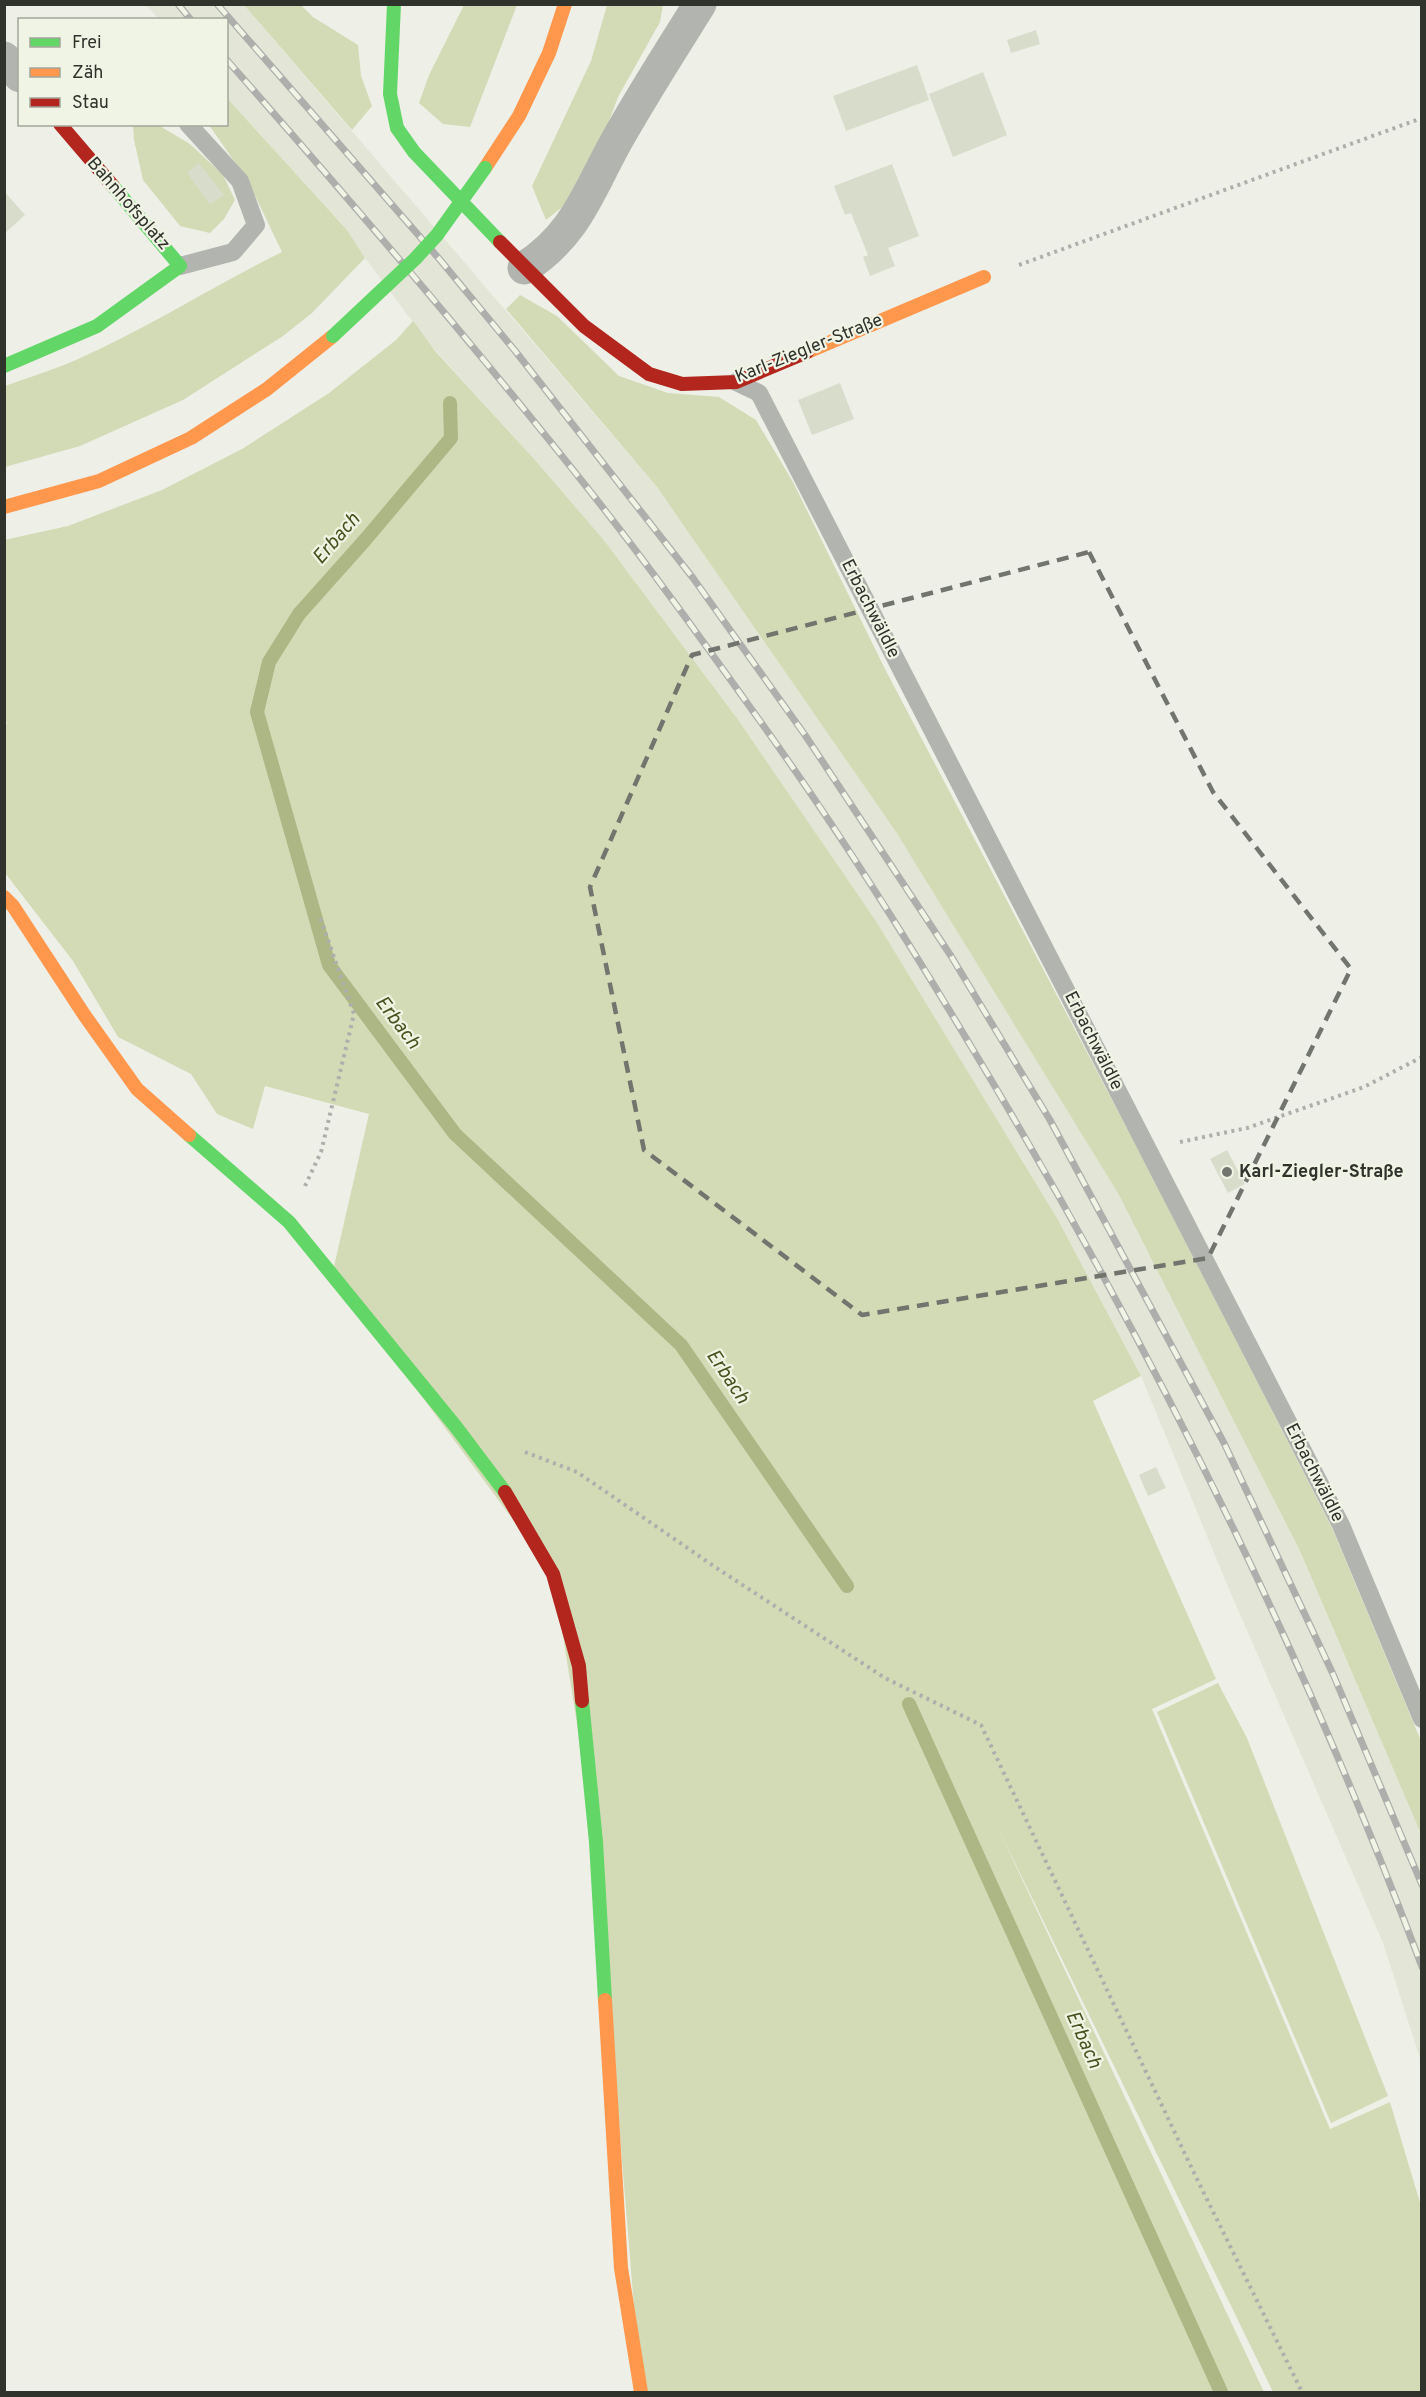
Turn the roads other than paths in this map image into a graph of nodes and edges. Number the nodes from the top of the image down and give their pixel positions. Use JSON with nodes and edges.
{"nodes":[{"id":1,"x":394,"y":4,"type":"edge"},
{"id":2,"x":566,"y":4,"type":"edge"},
{"id":3,"x":700,"y":4,"type":"edge"},
{"id":4,"x":4,"y":58,"type":"edge"},
{"id":5,"x":18,"y":74,"type":"edge"},
{"id":6,"x":62,"y":126,"type":"edge"},
{"id":7,"x":190,"y":126,"type":"edge"},
{"id":8,"x":180,"y":266,"type":"junction"},
{"id":9,"x":524,"y":268,"type":"junction"},
{"id":10,"x":984,"y":277,"type":"road end"},
{"id":11,"x":4,"y":366,"type":"edge"},
{"id":12,"x":736,"y":382,"type":"junction"},
{"id":13,"x":4,"y":507,"type":"edge"},
{"id":14,"x":4,"y":897,"type":"edge"},
{"id":15,"x":1422,"y":1719,"type":"edge"},
{"id":16,"x":641,"y":2392,"type":"edge"}],
"edges":[{"from":1,"to":9,"type":"street","name":"Karl-Ziegler-Straße"},
{"from":2,"to":13,"type":"street","bridge":true},
{"from":3,"to":9,"type":"street"},
{"from":4,"to":5,"type":"street"},
{"from":6,"to":8,"type":"street","name":"Bahnhofsplatz"},
{"from":7,"to":8,"type":"lane"},
{"from":8,"to":11,"type":"street","name":"Bahnhofsplatz"},
{"from":9,"to":12,"type":"street","name":"Karl-Ziegler-Straße"},
{"from":10,"to":12,"type":"street","name":"Karl-Ziegler-Straße"},
{"from":12,"to":15,"type":"lane","name":"Erbachwäldle"},
{"from":14,"to":16,"type":"street"}]}
